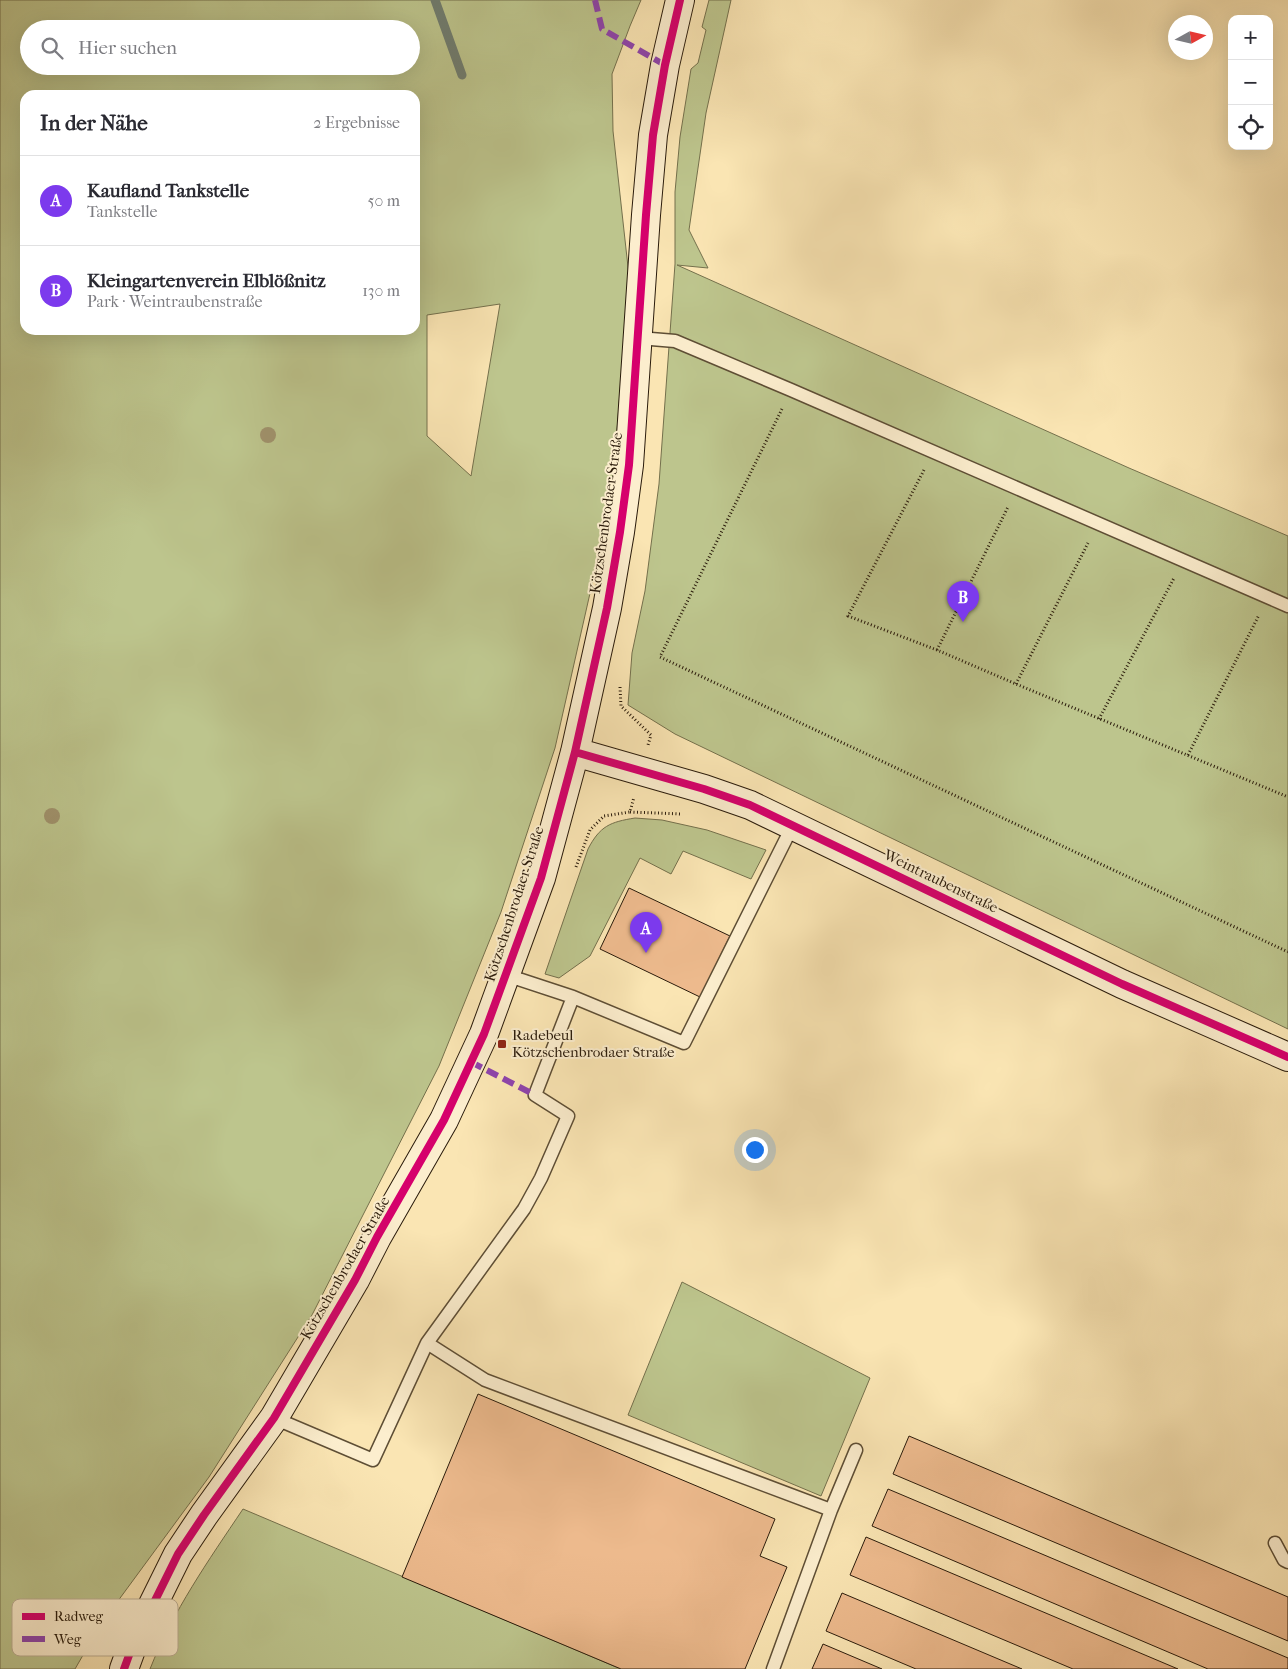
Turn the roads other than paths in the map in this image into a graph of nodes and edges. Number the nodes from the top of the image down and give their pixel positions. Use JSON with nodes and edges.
{"nodes":[{"id":1,"x":680,"y":0,"type":"edge"},
{"id":2,"x":639,"y":338,"type":"junction"},
{"id":3,"x":1288,"y":606,"type":"edge"},
{"id":4,"x":575,"y":752,"type":"junction"},
{"id":5,"x":793,"y":825,"type":"junction"},
{"id":6,"x":506,"y":974,"type":"junction"},
{"id":7,"x":573,"y":997,"type":"junction"},
{"id":8,"x":1288,"y":1057,"type":"edge"},
{"id":9,"x":427,"y":1343,"type":"junction"},
{"id":10,"x":274,"y":1418,"type":"junction"},
{"id":11,"x":856,"y":1450,"type":"dead end"},
{"id":12,"x":831,"y":1510,"type":"junction"},
{"id":13,"x":1275,"y":1543,"type":"dead end"},
{"id":14,"x":1288,"y":1562,"type":"edge"},
{"id":15,"x":156,"y":1599,"type":"edge"},
{"id":16,"x":129,"y":1656,"type":"edge"},
{"id":17,"x":124,"y":1669,"type":"edge"},
{"id":18,"x":772,"y":1669,"type":"edge"}],
"edges":[{"from":1,"to":2,"type":"street","name":"Kötzschenbrodaer Straße"},
{"from":2,"to":3,"type":"lane"},
{"from":2,"to":4,"type":"street","name":"Kötzschenbrodaer Straße"},
{"from":4,"to":5,"type":"street","name":"Weintraubenstraße"},
{"from":4,"to":6,"type":"street","name":"Kötzschenbrodaer Straße"},
{"from":5,"to":7,"type":"lane"},
{"from":5,"to":8,"type":"street","name":"Weintraubenstraße"},
{"from":6,"to":7,"type":"lane"},
{"from":6,"to":10,"type":"street","name":"Kötzschenbrodaer Straße"},
{"from":7,"to":9,"type":"lane"},
{"from":9,"to":10,"type":"lane"},
{"from":9,"to":12,"type":"lane"},
{"from":10,"to":15,"type":"street","name":"Kötzschenbrodaer Straße"},
{"from":11,"to":12,"type":"lane"},
{"from":12,"to":18,"type":"lane"},
{"from":13,"to":14,"type":"lane"},
{"from":16,"to":17,"type":"street","name":"Kötzschenbrodaer Straße"}]}
